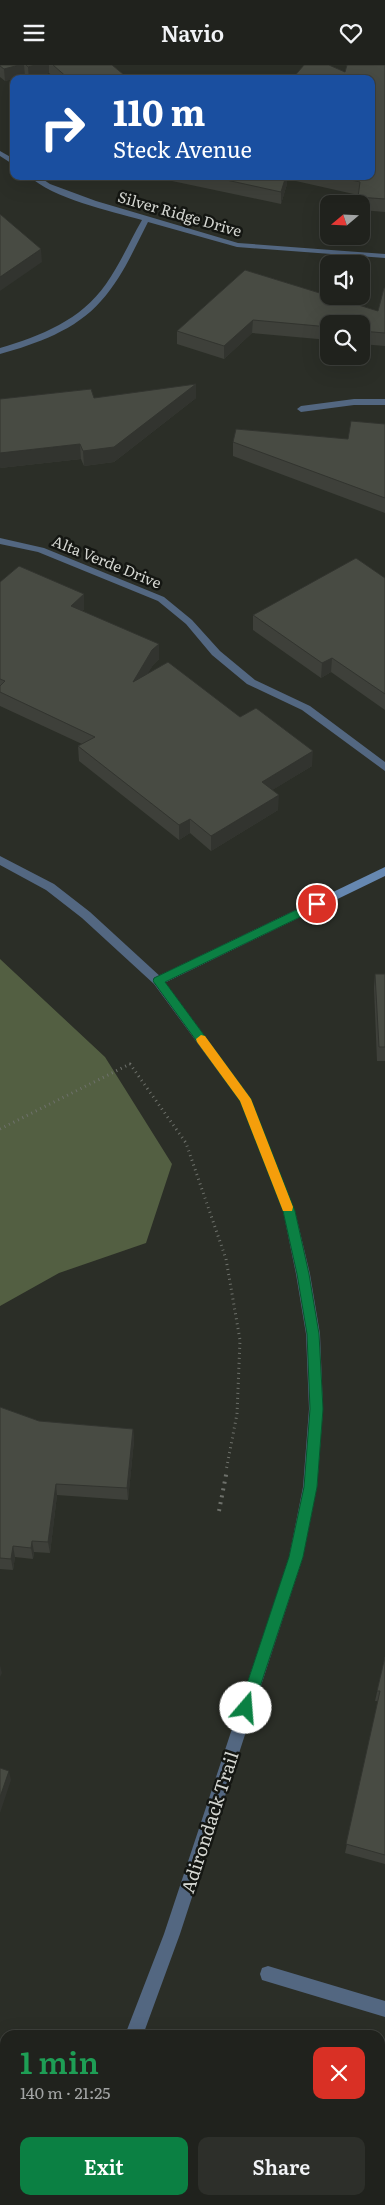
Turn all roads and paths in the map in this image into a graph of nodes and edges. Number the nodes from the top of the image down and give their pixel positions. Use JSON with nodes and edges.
{"nodes":[{"id":1,"x":39,"y":180,"type":"edge"},
{"id":2,"x":146,"y":219,"type":"junction"},
{"id":3,"x":385,"y":256,"type":"edge"},
{"id":4,"x":0,"y":351,"type":"edge"},
{"id":5,"x":385,"y":402,"type":"edge"},
{"id":6,"x":302,"y":409,"type":"dead end"},
{"id":7,"x":0,"y":541,"type":"edge"},
{"id":8,"x":385,"y":767,"type":"edge"},
{"id":9,"x":0,"y":861,"type":"edge"},
{"id":10,"x":385,"y":871,"type":"edge"},
{"id":11,"x":158,"y":981,"type":"junction"},
{"id":12,"x":0,"y":1129,"type":"edge"},
{"id":13,"x":219,"y":1511,"type":"dead end"},
{"id":14,"x":268,"y":1975,"type":"dead end"},
{"id":15,"x":385,"y":2009,"type":"edge"},
{"id":16,"x":136,"y":2030,"type":"edge"}],
"edges":[{"from":1,"to":2,"type":"street","name":"Silver Ridge Drive"},
{"from":2,"to":3,"type":"street","name":"Silver Ridge Drive"},
{"from":2,"to":4,"type":"street"},
{"from":5,"to":6,"type":"street"},
{"from":7,"to":8,"type":"street","name":"Alta Verde Drive"},
{"from":9,"to":11,"type":"street","name":"Adirondack Trail"},
{"from":10,"to":11,"type":"street"},
{"from":11,"to":16,"type":"street","name":"Adirondack Trail"},
{"from":12,"to":13,"type":"path"},
{"from":14,"to":15,"type":"street"}]}
